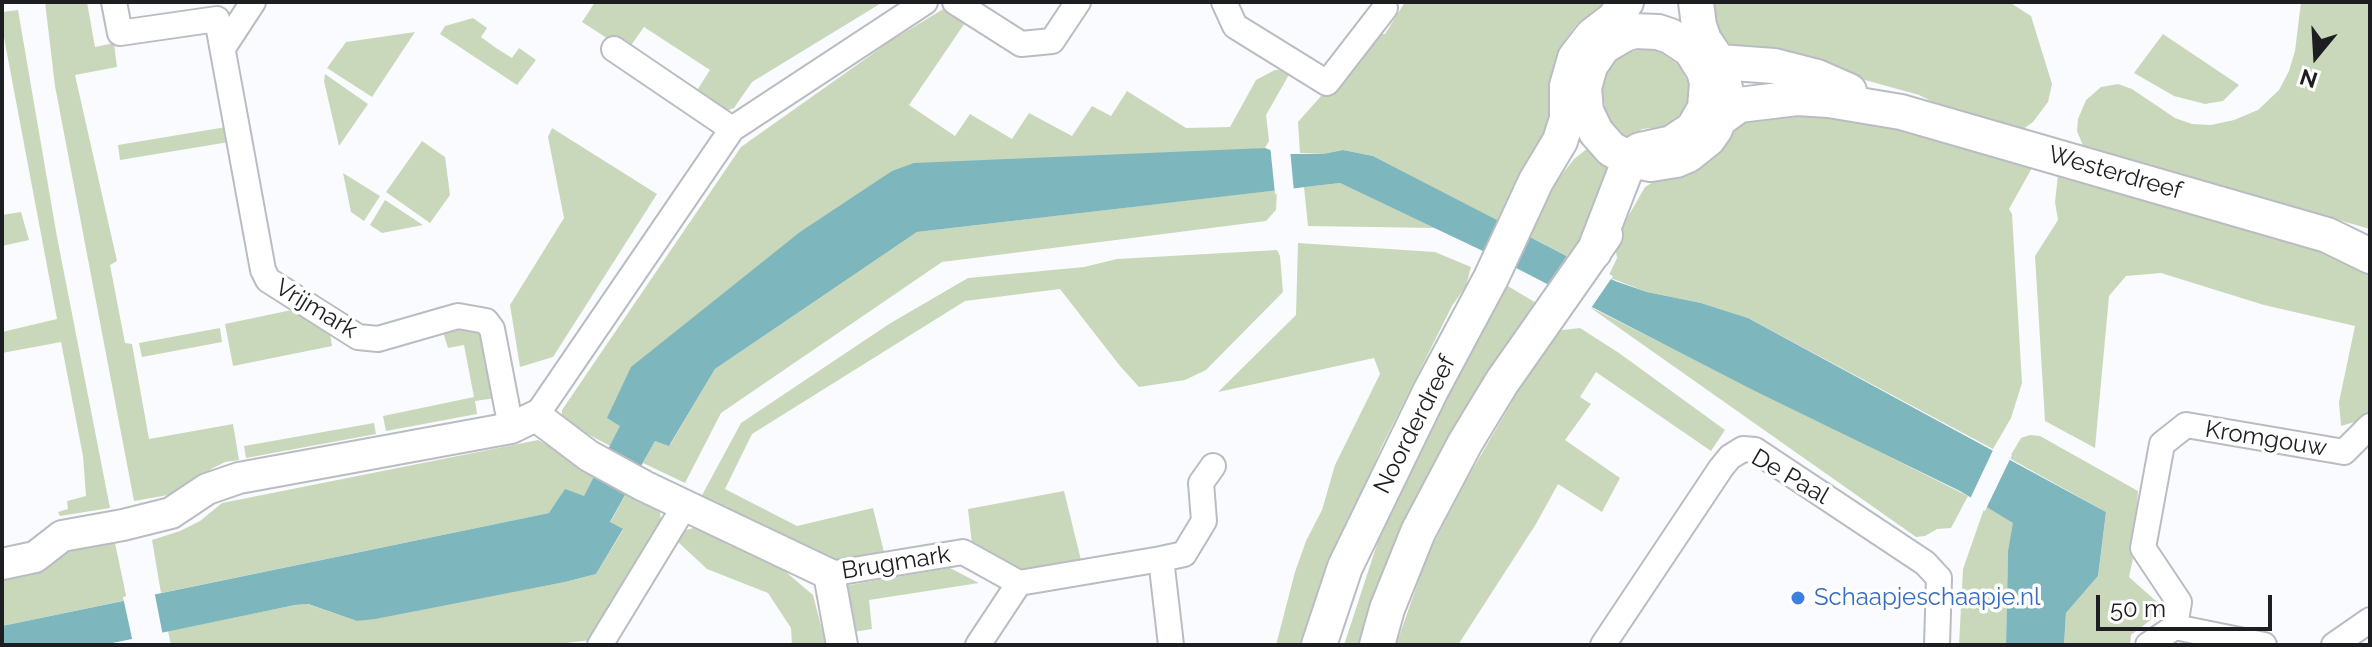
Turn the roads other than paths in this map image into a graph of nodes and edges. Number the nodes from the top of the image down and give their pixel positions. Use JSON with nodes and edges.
{"nodes":[{"id":1,"x":114,"y":2,"type":"edge"},
{"id":2,"x":253,"y":2,"type":"edge"},
{"id":3,"x":925,"y":2,"type":"edge"},
{"id":4,"x":955,"y":2,"type":"edge"},
{"id":5,"x":1078,"y":2,"type":"edge"},
{"id":6,"x":1224,"y":2,"type":"edge"},
{"id":7,"x":1683,"y":2,"type":"edge"},
{"id":8,"x":1696,"y":2,"type":"edge"},
{"id":9,"x":1385,"y":8,"type":"dead end"},
{"id":10,"x":1627,"y":16,"type":"edge"},
{"id":11,"x":223,"y":48,"type":"junction"},
{"id":12,"x":614,"y":49,"type":"dead end"},
{"id":13,"x":1707,"y":59,"type":"junction"},
{"id":14,"x":1901,"y":112,"type":"junction"},
{"id":15,"x":1721,"y":118,"type":"junction"},
{"id":16,"x":1579,"y":120,"type":"junction"},
{"id":17,"x":732,"y":129,"type":"junction"},
{"id":18,"x":1641,"y":162,"type":"junction"},
{"id":19,"x":2327,"y":235,"type":"junction"},
{"id":20,"x":2370,"y":238,"type":"edge"},
{"id":21,"x":2370,"y":256,"type":"edge"},
{"id":22,"x":524,"y":422,"type":"junction"},
{"id":23,"x":2370,"y":426,"type":"edge"},
{"id":24,"x":1213,"y":466,"type":"dead end"},
{"id":25,"x":684,"y":507,"type":"junction"},
{"id":26,"x":1161,"y":559,"type":"junction"},
{"id":27,"x":2,"y":564,"type":"edge"},
{"id":28,"x":829,"y":574,"type":"junction"},
{"id":29,"x":1019,"y":583,"type":"junction"},
{"id":30,"x":2370,"y":620,"type":"edge"},
{"id":31,"x":2175,"y":627,"type":"junction"},
{"id":32,"x":600,"y":645,"type":"edge"},
{"id":33,"x":842,"y":645,"type":"edge"},
{"id":34,"x":978,"y":645,"type":"edge"},
{"id":35,"x":1171,"y":645,"type":"edge"},
{"id":36,"x":1319,"y":645,"type":"edge"},
{"id":37,"x":1377,"y":645,"type":"edge"},
{"id":38,"x":1603,"y":645,"type":"edge"},
{"id":39,"x":1937,"y":645,"type":"edge"},
{"id":40,"x":2148,"y":645,"type":"edge"},
{"id":41,"x":2264,"y":645,"type":"edge"},
{"id":42,"x":2334,"y":645,"type":"edge"}],
"edges":[{"from":1,"to":11,"type":"street","name":"Vrijmark"},
{"from":2,"to":11,"type":"street"},
{"from":3,"to":17,"type":"street"},
{"from":4,"to":5,"type":"street"},
{"from":6,"to":9,"type":"street"},
{"from":7,"to":13,"type":"main road"},
{"from":8,"to":13,"type":"main road"},
{"from":10,"to":13,"type":"main road"},
{"from":10,"to":16,"type":"main road"},
{"from":11,"to":22,"type":"street","name":"Vrijmark"},
{"from":12,"to":17,"type":"street"},
{"from":13,"to":14,"type":"main road","name":"Westerdreef"},
{"from":13,"to":15,"type":"main road"},
{"from":13,"to":18,"type":"main road"},
{"from":14,"to":15,"type":"main road","name":"Westerdreef"},
{"from":14,"to":19,"type":"main road","name":"Westerdreef"},
{"from":15,"to":18,"type":"main road"},
{"from":16,"to":18,"type":"main road"},
{"from":16,"to":36,"type":"main road","name":"Noorderdreef"},
{"from":17,"to":22,"type":"street"},
{"from":18,"to":37,"type":"main road"},
{"from":19,"to":20,"type":"main road","name":"Westerdreef"},
{"from":19,"to":21,"type":"main road","name":"Westerdreef"},
{"from":22,"to":25,"type":"street"},
{"from":22,"to":27,"type":"street"},
{"from":23,"to":31,"type":"street","name":"Kromgouw"},
{"from":24,"to":26,"type":"street"},
{"from":25,"to":28,"type":"street","name":"Brugmark"},
{"from":25,"to":32,"type":"street"},
{"from":26,"to":29,"type":"street"},
{"from":26,"to":35,"type":"street"},
{"from":28,"to":29,"type":"street","name":"Brugmark"},
{"from":28,"to":33,"type":"street"},
{"from":29,"to":34,"type":"street"},
{"from":30,"to":42,"type":"street"},
{"from":31,"to":40,"type":"street"},
{"from":31,"to":41,"type":"street"},
{"from":38,"to":39,"type":"street","name":"De Paal"}]}
